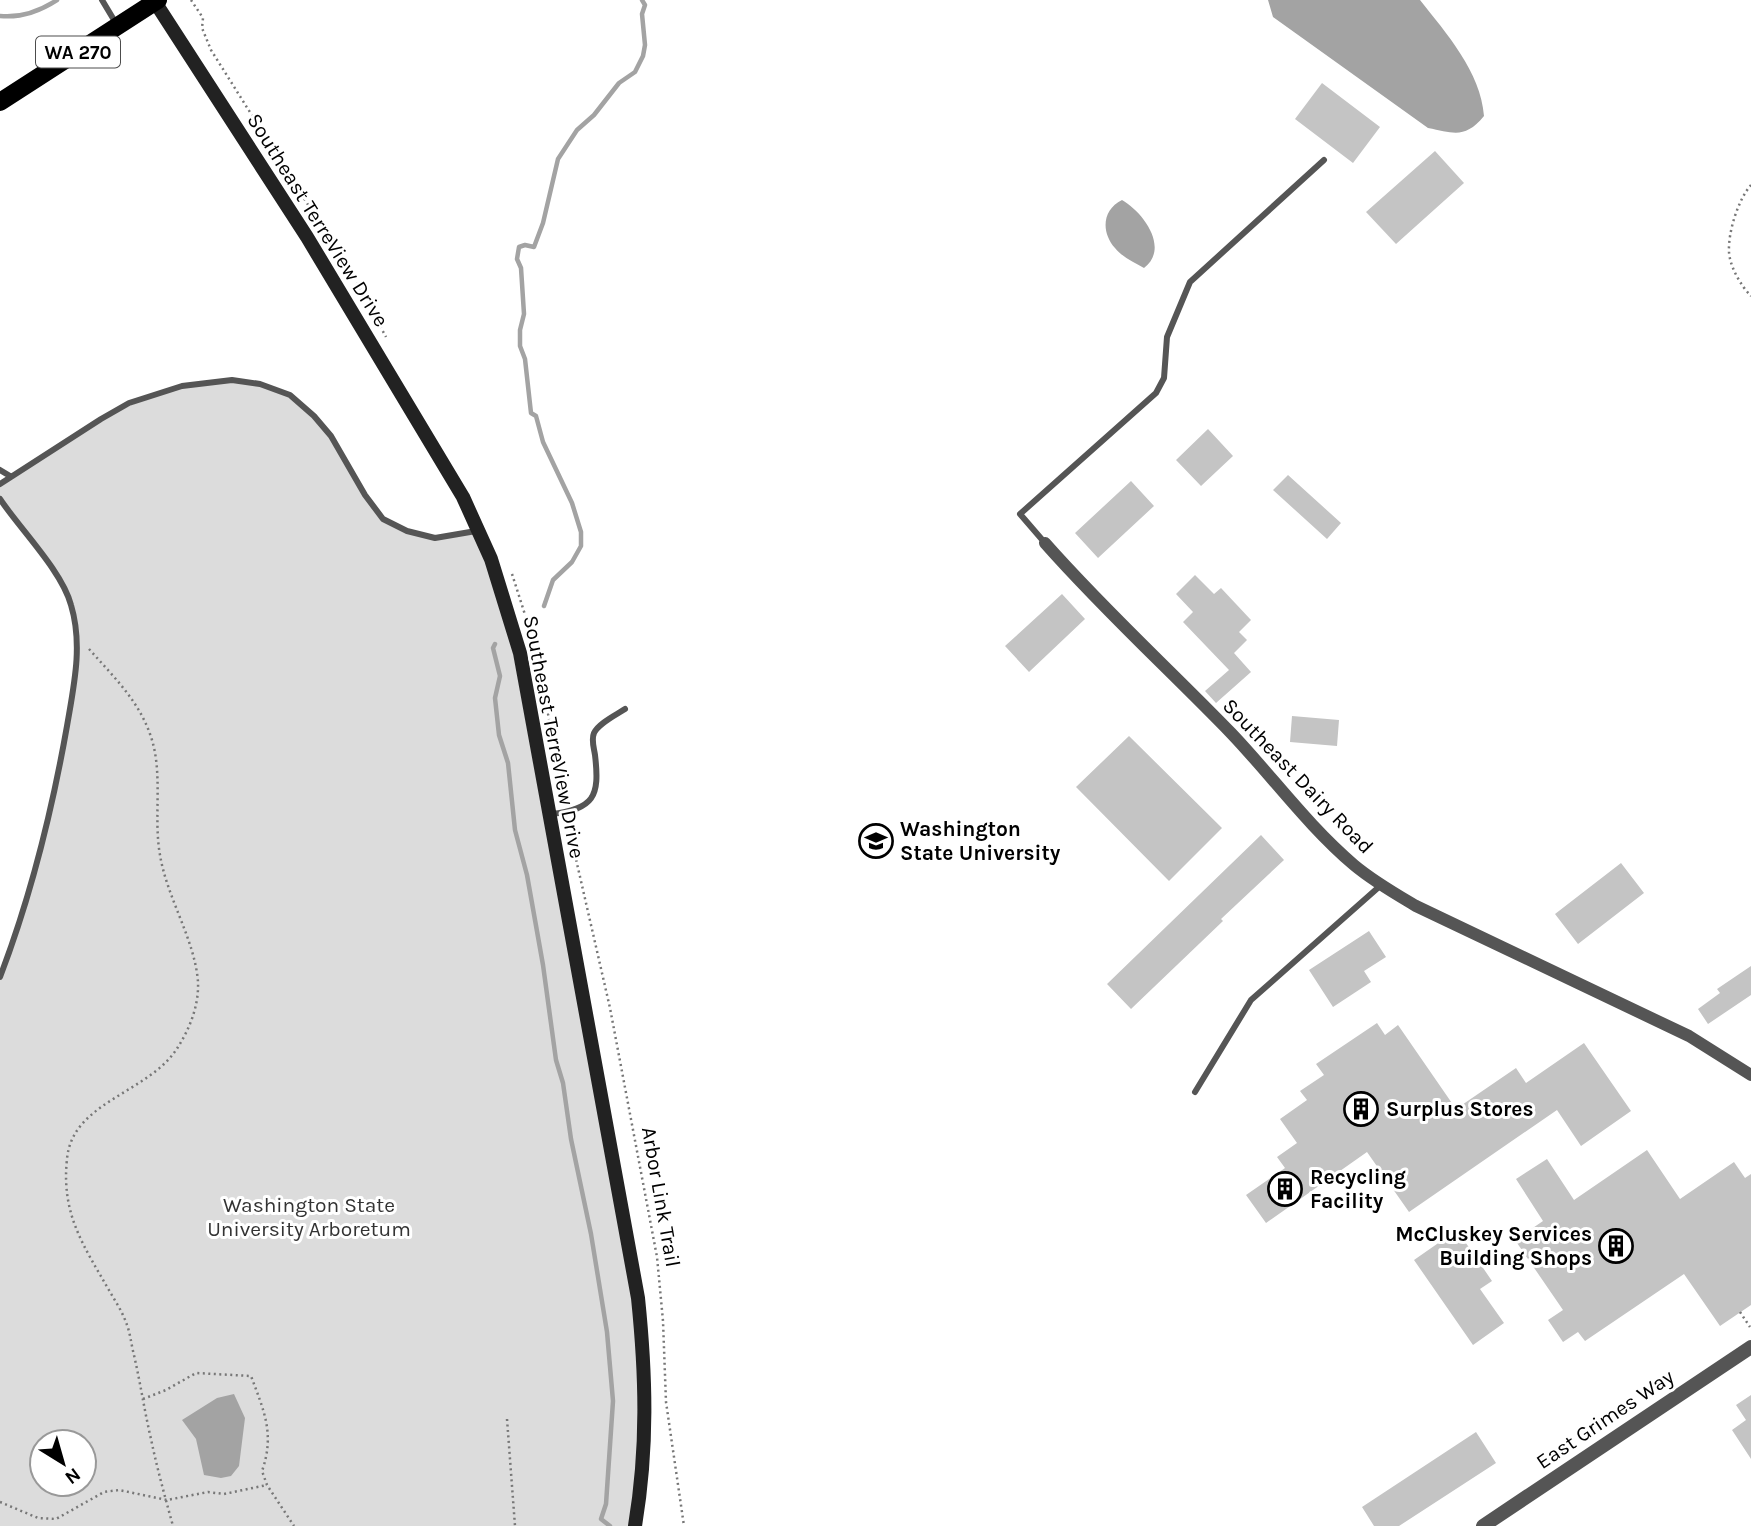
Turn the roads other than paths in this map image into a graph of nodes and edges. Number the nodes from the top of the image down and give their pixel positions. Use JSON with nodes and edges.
{"nodes":[{"id":1,"x":102,"y":0,"type":"edge"},
{"id":2,"x":157,"y":1,"type":"edge"},
{"id":3,"x":118,"y":26,"type":"junction"},
{"id":4,"x":0,"y":102,"type":"edge"},
{"id":5,"x":1324,"y":160,"type":"dead end"},
{"id":6,"x":0,"y":470,"type":"edge"},
{"id":7,"x":10,"y":476,"type":"junction"},
{"id":8,"x":0,"y":484,"type":"edge"},
{"id":9,"x":0,"y":499,"type":"edge"},
{"id":10,"x":479,"y":531,"type":"junction"},
{"id":11,"x":1045,"y":543,"type":"joint"},
{"id":12,"x":625,"y":709,"type":"dead end"},
{"id":13,"x":549,"y":814,"type":"junction"},
{"id":14,"x":1380,"y":886,"type":"junction"},
{"id":15,"x":0,"y":977,"type":"edge"},
{"id":16,"x":1751,"y":1075,"type":"edge"},
{"id":17,"x":1195,"y":1091,"type":"dead end"},
{"id":18,"x":1751,"y":1347,"type":"edge"},
{"id":19,"x":635,"y":1526,"type":"edge"},
{"id":20,"x":1483,"y":1526,"type":"edge"}],
"edges":[{"from":1,"to":3,"type":"lane"},
{"from":2,"to":3,"type":"main road","number":"WA 270"},
{"from":2,"to":10,"type":"main road","name":"Southeast TerreView Drive"},
{"from":3,"to":4,"type":"main road","number":"WA 270"},
{"from":5,"to":11,"type":"lane"},
{"from":6,"to":7,"type":"lane"},
{"from":7,"to":8,"type":"lane"},
{"from":7,"to":10,"type":"lane"},
{"from":9,"to":15,"type":"lane"},
{"from":10,"to":13,"type":"main road","name":"Southeast TerreView Drive"},
{"from":11,"to":14,"type":"street","name":"Southeast Dairy Road"},
{"from":12,"to":13,"type":"lane"},
{"from":13,"to":19,"type":"main road","name":"Southeast TerreView Drive"},
{"from":14,"to":16,"type":"street","name":"Southeast Dairy Road"},
{"from":14,"to":17,"type":"lane"},
{"from":18,"to":20,"type":"street","name":"East Grimes Way"}]}
